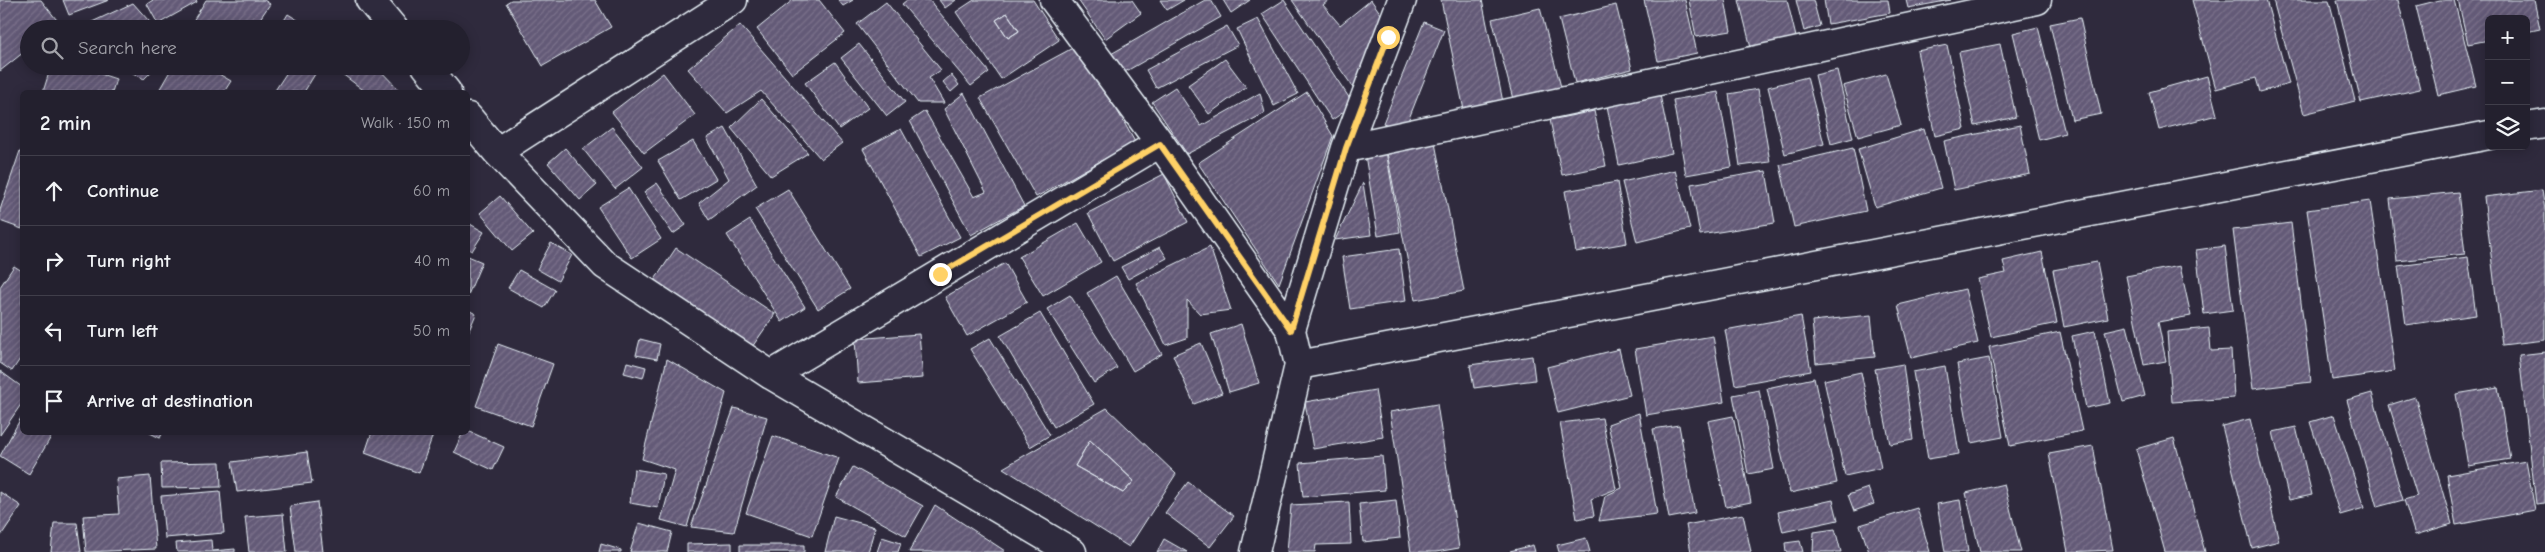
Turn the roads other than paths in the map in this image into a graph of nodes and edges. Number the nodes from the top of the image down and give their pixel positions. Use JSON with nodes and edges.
{"nodes":[{"id":1,"x":370,"y":0,"type":"edge"},
{"id":2,"x":733,"y":0,"type":"edge"},
{"id":3,"x":1054,"y":0,"type":"edge"},
{"id":4,"x":1402,"y":0,"type":"edge"},
{"id":5,"x":2037,"y":0,"type":"edge"},
{"id":6,"x":387,"y":20,"type":"edge"},
{"id":7,"x":434,"y":75,"type":"edge"},
{"id":8,"x":446,"y":90,"type":"edge"},
{"id":9,"x":470,"y":118,"type":"edge"},
{"id":10,"x":2545,"y":124,"type":"edge"},
{"id":11,"x":2530,"y":126,"type":"edge"},
{"id":12,"x":2485,"y":136,"type":"edge"},
{"id":13,"x":1160,"y":144,"type":"junction"},
{"id":14,"x":1346,"y":148,"type":"junction"},
{"id":15,"x":497,"y":152,"type":"junction"},
{"id":16,"x":1291,"y":330,"type":"junction"},
{"id":17,"x":1299,"y":365,"type":"junction"},
{"id":18,"x":771,"y":374,"type":"junction"},
{"id":19,"x":1072,"y":552,"type":"edge"},
{"id":20,"x":1255,"y":552,"type":"edge"}],
"edges":[{"from":1,"to":6,"type":"street"},
{"from":2,"to":15,"type":"street"},
{"from":3,"to":13,"type":"street"},
{"from":4,"to":14,"type":"street"},
{"from":5,"to":14,"type":"street"},
{"from":7,"to":8,"type":"street"},
{"from":9,"to":15,"type":"street"},
{"from":10,"to":11,"type":"street"},
{"from":12,"to":17,"type":"street"},
{"from":13,"to":16,"type":"street"},
{"from":13,"to":18,"type":"street"},
{"from":14,"to":16,"type":"street"},
{"from":15,"to":18,"type":"street"},
{"from":16,"to":17,"type":"street"},
{"from":17,"to":20,"type":"street"},
{"from":18,"to":19,"type":"street"}]}
